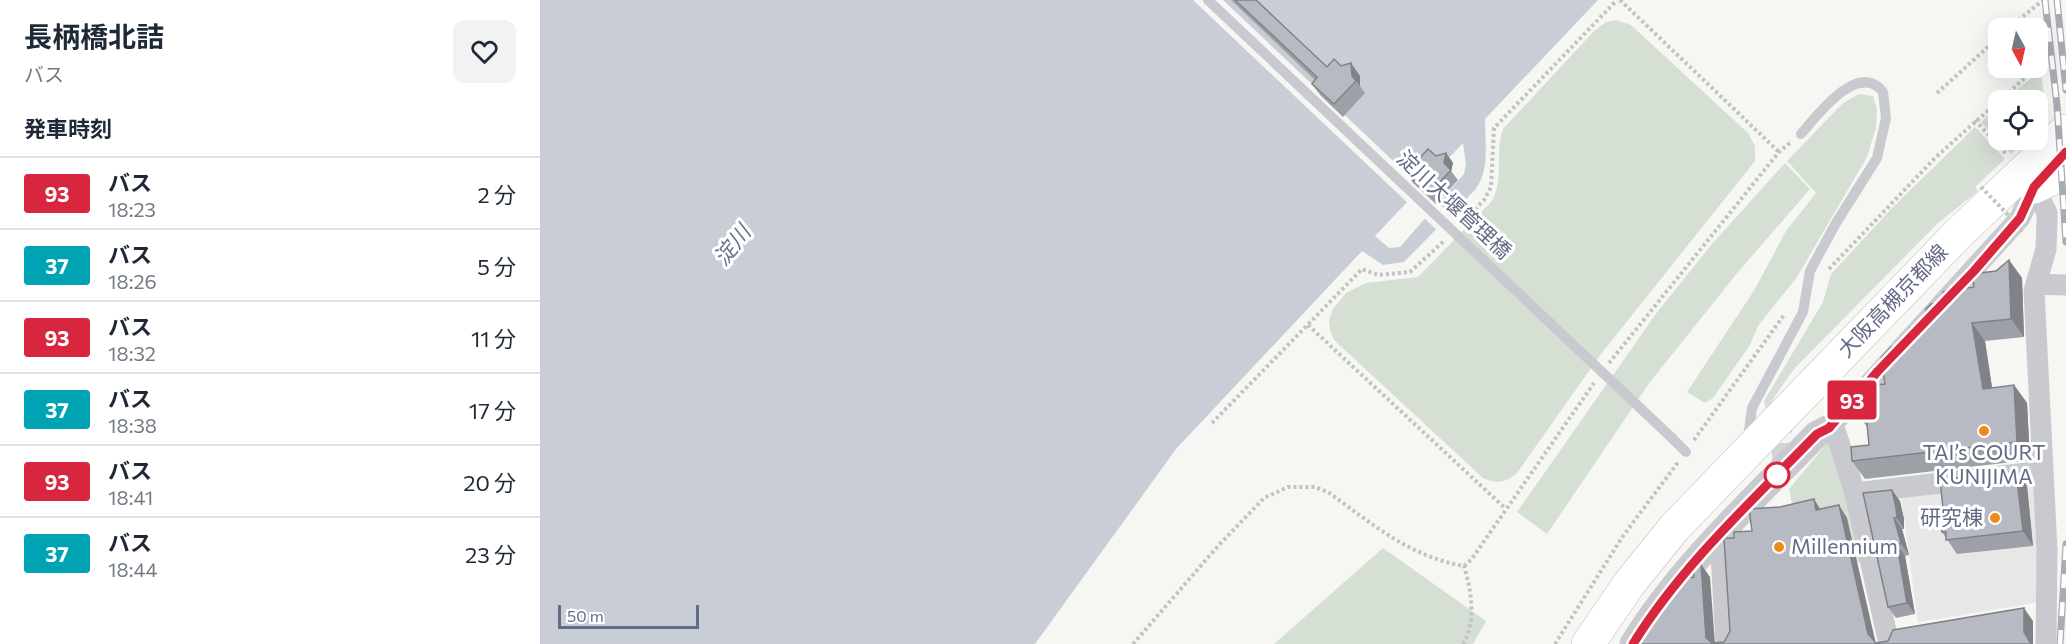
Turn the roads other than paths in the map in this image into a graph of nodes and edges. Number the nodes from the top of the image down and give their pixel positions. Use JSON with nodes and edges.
{"nodes":[{"id":1,"x":1208,"y":0,"type":"edge"},
{"id":2,"x":2066,"y":131,"type":"edge"},
{"id":3,"x":1801,"y":134,"type":"road end"},
{"id":4,"x":2066,"y":152,"type":"edge"},
{"id":5,"x":2066,"y":172,"type":"edge"},
{"id":6,"x":2034,"y":187,"type":"junction"},
{"id":7,"x":1990,"y":191,"type":"junction"},
{"id":8,"x":2037,"y":284,"type":"junction"},
{"id":9,"x":2066,"y":285,"type":"edge"},
{"id":10,"x":1780,"y":400,"type":"tunnel mouth"},
{"id":11,"x":1829,"y":428,"type":"junction"},
{"id":12,"x":1686,"y":452,"type":"dead end"},
{"id":13,"x":1747,"y":452,"type":"junction"},
{"id":14,"x":2043,"y":471,"type":"junction"},
{"id":15,"x":1855,"y":493,"type":"junction"},
{"id":16,"x":1712,"y":544,"type":"junction"},
{"id":17,"x":2052,"y":592,"type":"edge"},
{"id":18,"x":2023,"y":609,"type":"edge"},
{"id":19,"x":1909,"y":628,"type":"edge"},
{"id":20,"x":1888,"y":638,"type":"edge"},
{"id":21,"x":1588,"y":644,"type":"edge"},
{"id":22,"x":1612,"y":644,"type":"edge"},
{"id":23,"x":1633,"y":644,"type":"edge"},
{"id":24,"x":1726,"y":644,"type":"edge"},
{"id":25,"x":2046,"y":644,"type":"edge"}],
"edges":[{"from":1,"to":12,"type":"lane","name":"淀川大堰管理橋","bridge":true},
{"from":2,"to":7,"type":"main road","name":"大阪高槻京都線"},
{"from":3,"to":13,"type":"lane"},
{"from":4,"to":6,"type":"main road","name":"大阪高槻京都線"},
{"from":5,"to":6,"type":"main road","name":"大阪高槻京都線"},
{"from":6,"to":8,"type":"street"},
{"from":6,"to":11,"type":"street"},
{"from":6,"to":22,"type":"main road","name":"大阪高槻京都線"},
{"from":7,"to":10,"type":"street"},
{"from":7,"to":13,"type":"main road","name":"大阪高槻京都線"},
{"from":8,"to":9,"type":"street"},
{"from":8,"to":14,"type":"street"},
{"from":11,"to":15,"type":"street"},
{"from":11,"to":16,"type":"street"},
{"from":13,"to":21,"type":"main road","name":"大阪高槻京都線"},
{"from":14,"to":15,"type":"street"},
{"from":14,"to":17,"type":"street"},
{"from":15,"to":20,"type":"street"},
{"from":16,"to":23,"type":"street"},
{"from":16,"to":24,"type":"street"},
{"from":17,"to":18,"type":"street"},
{"from":17,"to":25,"type":"street"},
{"from":19,"to":20,"type":"street"}]}
